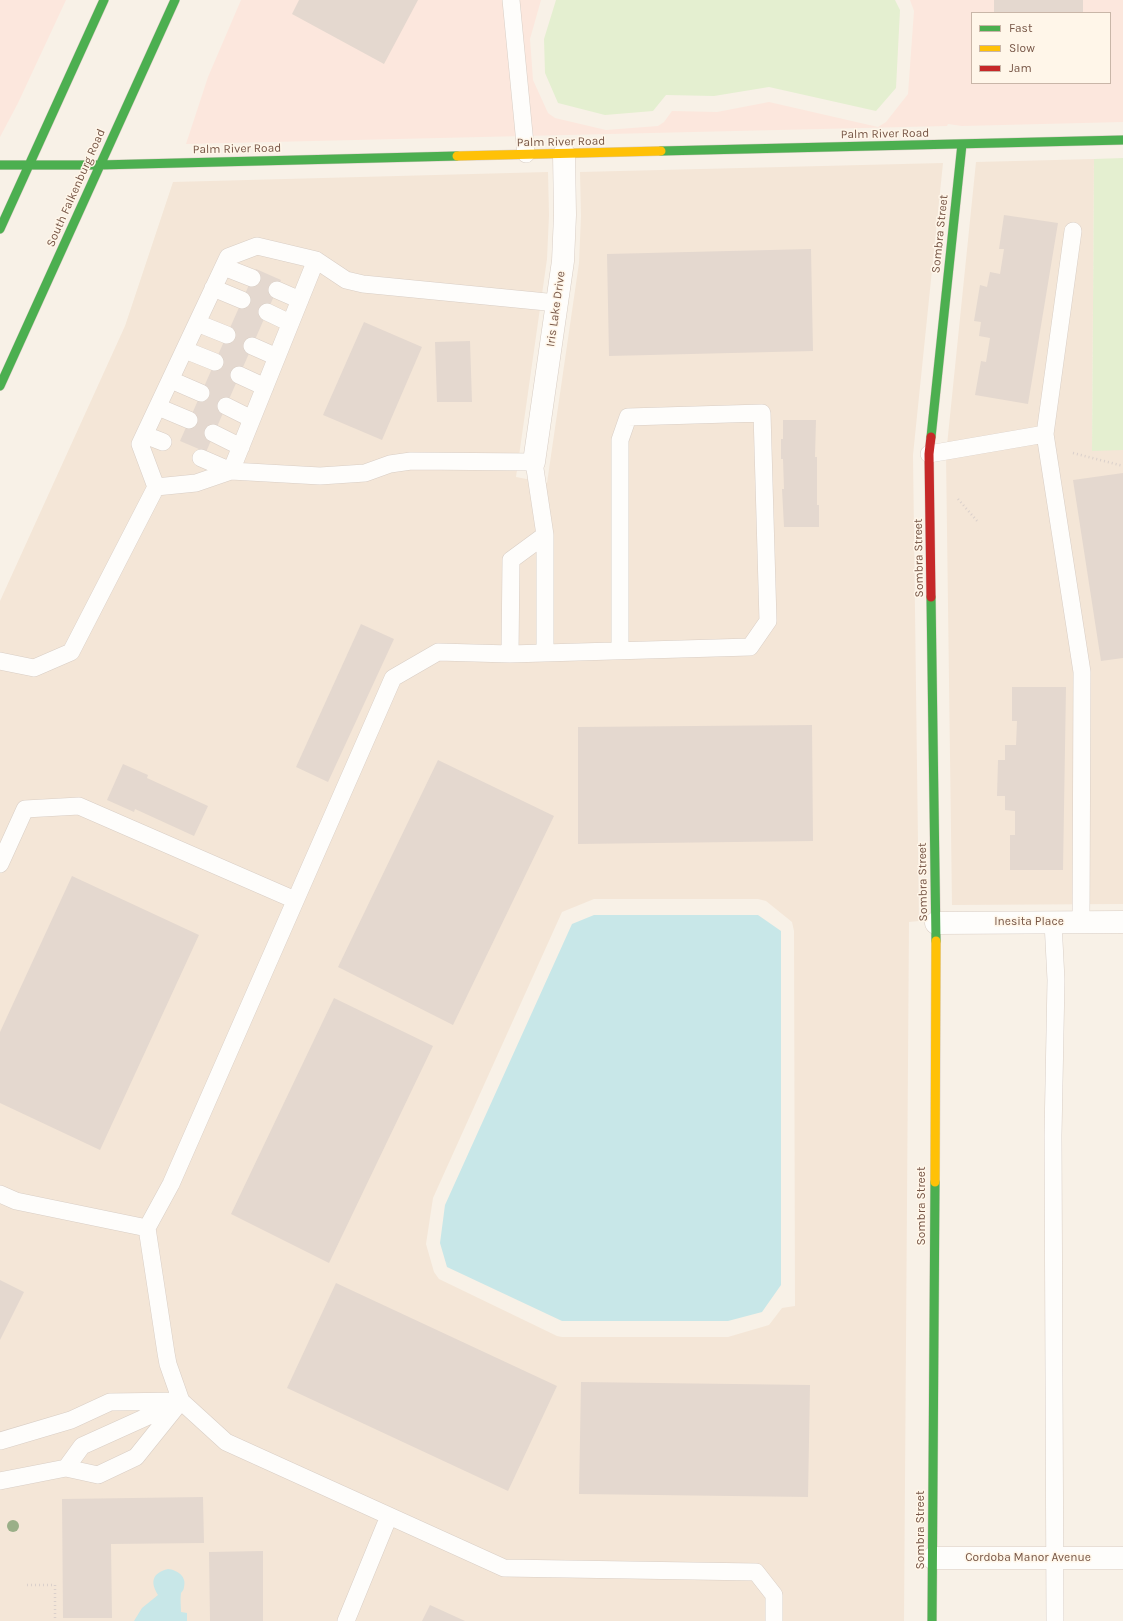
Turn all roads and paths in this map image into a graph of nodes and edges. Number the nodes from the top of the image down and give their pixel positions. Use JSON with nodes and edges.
{"nodes":[{"id":1,"x":104,"y":0,"type":"edge"},
{"id":2,"x":175,"y":0,"type":"edge"},
{"id":3,"x":511,"y":0,"type":"edge"},
{"id":4,"x":1123,"y":140,"type":"edge"},
{"id":5,"x":962,"y":144,"type":"junction"},
{"id":6,"x":526,"y":154,"type":"junction"},
{"id":7,"x":564,"y":154,"type":"junction"},
{"id":8,"x":0,"y":165,"type":"edge"},
{"id":9,"x":29,"y":165,"type":"junction"},
{"id":10,"x":99,"y":165,"type":"junction"},
{"id":11,"x":0,"y":228,"type":"edge"},
{"id":12,"x":1073,"y":231,"type":"dead end"},
{"id":13,"x":316,"y":260,"type":"junction"},
{"id":14,"x":224,"y":267,"type":"junction"},
{"id":15,"x":252,"y":278,"type":"dead end"},
{"id":16,"x":214,"y":288,"type":"junction"},
{"id":17,"x":277,"y":290,"type":"dead end"},
{"id":18,"x":242,"y":300,"type":"dead end"},
{"id":19,"x":300,"y":300,"type":"junction"},
{"id":20,"x":557,"y":303,"type":"junction"},
{"id":21,"x":267,"y":312,"type":"dead end"},
{"id":22,"x":197,"y":323,"type":"junction"},
{"id":23,"x":290,"y":323,"type":"junction"},
{"id":24,"x":227,"y":335,"type":"dead end"},
{"id":25,"x":252,"y":346,"type":"dead end"},
{"id":26,"x":185,"y":350,"type":"junction"},
{"id":27,"x":277,"y":357,"type":"junction"},
{"id":28,"x":215,"y":362,"type":"dead end"},
{"id":29,"x":239,"y":374,"type":"dead end"},
{"id":30,"x":171,"y":380,"type":"junction"},
{"id":31,"x":0,"y":386,"type":"edge"},
{"id":32,"x":265,"y":386,"type":"junction"},
{"id":33,"x":201,"y":393,"type":"dead end"},
{"id":34,"x":226,"y":406,"type":"dead end"},
{"id":35,"x":158,"y":407,"type":"junction"},
{"id":36,"x":252,"y":419,"type":"junction"},
{"id":37,"x":189,"y":420,"type":"dead end"},
{"id":38,"x":145,"y":434,"type":"junction"},
{"id":39,"x":214,"y":434,"type":"dead end"},
{"id":40,"x":1046,"y":441,"type":"junction"},
{"id":41,"x":164,"y":442,"type":"dead end"},
{"id":42,"x":241,"y":446,"type":"junction"},
{"id":43,"x":929,"y":454,"type":"junction"},
{"id":44,"x":200,"y":458,"type":"dead end"},
{"id":45,"x":534,"y":462,"type":"junction"},
{"id":46,"x":1123,"y":466,"type":"edge"},
{"id":47,"x":231,"y":471,"type":"junction"},
{"id":48,"x":156,"y":487,"type":"junction"},
{"id":49,"x":958,"y":492,"type":"dead end"},
{"id":50,"x":978,"y":522,"type":"dead end"},
{"id":51,"x":545,"y":535,"type":"junction"},
{"id":52,"x":620,"y":651,"type":"junction"},
{"id":53,"x":545,"y":653,"type":"junction"},
{"id":54,"x":510,"y":654,"type":"junction"},
{"id":55,"x":0,"y":661,"type":"edge"},
{"id":56,"x":0,"y":864,"type":"edge"},
{"id":57,"x":296,"y":900,"type":"junction"},
{"id":58,"x":1054,"y":922,"type":"junction"},
{"id":59,"x":1081,"y":922,"type":"junction"},
{"id":60,"x":1123,"y":922,"type":"edge"},
{"id":61,"x":936,"y":923,"type":"junction"},
{"id":62,"x":0,"y":1194,"type":"edge"},
{"id":63,"x":147,"y":1228,"type":"junction"},
{"id":64,"x":181,"y":1401,"type":"junction"},
{"id":65,"x":0,"y":1441,"type":"edge"},
{"id":66,"x":66,"y":1468,"type":"junction"},
{"id":67,"x":0,"y":1481,"type":"edge"},
{"id":68,"x":389,"y":1516,"type":"junction"},
{"id":69,"x":933,"y":1558,"type":"junction"},
{"id":70,"x":1054,"y":1558,"type":"junction"},
{"id":71,"x":1123,"y":1558,"type":"edge"},
{"id":72,"x":27,"y":1585,"type":"dead end"},
{"id":73,"x":56,"y":1621,"type":"edge"},
{"id":74,"x":346,"y":1621,"type":"edge"},
{"id":75,"x":774,"y":1621,"type":"edge"},
{"id":76,"x":932,"y":1621,"type":"edge"},
{"id":77,"x":1055,"y":1621,"type":"edge"}],
"edges":[{"from":1,"to":9,"type":"street"},
{"from":2,"to":10,"type":"street","name":"South Falkenburg Road"},
{"from":3,"to":6,"type":"lane"},
{"from":4,"to":5,"type":"street","name":"Palm River Road"},
{"from":5,"to":7,"type":"street","name":"Palm River Road"},
{"from":5,"to":43,"type":"street","name":"Sombra Street"},
{"from":6,"to":7,"type":"street","name":"Palm River Road"},
{"from":6,"to":10,"type":"street","name":"Palm River Road"},
{"from":7,"to":20,"type":"street","name":"Iris Lake Drive"},
{"from":8,"to":9,"type":"street","name":"Palm River Road"},
{"from":9,"to":10,"type":"street","name":"Palm River Road"},
{"from":9,"to":11,"type":"street"},
{"from":10,"to":31,"type":"street","name":"South Falkenburg Road"},
{"from":12,"to":40,"type":"lane"},
{"from":13,"to":14,"type":"lane"},
{"from":13,"to":19,"type":"lane"},
{"from":13,"to":20,"type":"lane"},
{"from":14,"to":15,"type":"lane"},
{"from":14,"to":16,"type":"lane"},
{"from":16,"to":18,"type":"lane"},
{"from":16,"to":22,"type":"lane"},
{"from":17,"to":19,"type":"lane"},
{"from":19,"to":23,"type":"lane"},
{"from":20,"to":45,"type":"street","name":"Iris Lake Drive"},
{"from":21,"to":23,"type":"lane"},
{"from":22,"to":24,"type":"lane"},
{"from":22,"to":26,"type":"lane"},
{"from":23,"to":27,"type":"lane"},
{"from":25,"to":27,"type":"lane"},
{"from":26,"to":28,"type":"lane"},
{"from":26,"to":30,"type":"lane"},
{"from":27,"to":32,"type":"lane"},
{"from":29,"to":32,"type":"lane"},
{"from":30,"to":33,"type":"lane"},
{"from":30,"to":35,"type":"lane"},
{"from":32,"to":36,"type":"lane"},
{"from":34,"to":36,"type":"lane"},
{"from":35,"to":37,"type":"lane"},
{"from":35,"to":38,"type":"lane"},
{"from":36,"to":42,"type":"lane"},
{"from":38,"to":41,"type":"lane"},
{"from":38,"to":48,"type":"lane"},
{"from":39,"to":42,"type":"lane"},
{"from":40,"to":43,"type":"lane"},
{"from":40,"to":46,"type":"path"},
{"from":40,"to":59,"type":"lane"},
{"from":42,"to":47,"type":"lane"},
{"from":43,"to":61,"type":"street","name":"Sombra Street"},
{"from":44,"to":47,"type":"lane"},
{"from":45,"to":47,"type":"lane"},
{"from":45,"to":51,"type":"lane"},
{"from":47,"to":48,"type":"lane"},
{"from":48,"to":55,"type":"lane"},
{"from":49,"to":50,"type":"path"},
{"from":51,"to":53,"type":"lane"},
{"from":51,"to":54,"type":"lane"},
{"from":52,"to":52,"type":"lane"},
{"from":52,"to":53,"type":"lane"},
{"from":53,"to":54,"type":"lane"},
{"from":54,"to":57,"type":"lane"},
{"from":56,"to":57,"type":"lane"},
{"from":57,"to":63,"type":"lane"},
{"from":58,"to":59,"type":"street","name":"Inesita Place"},
{"from":58,"to":61,"type":"street","name":"Inesita Place"},
{"from":58,"to":70,"type":"lane"},
{"from":59,"to":60,"type":"street","name":"Inesita Place"},
{"from":61,"to":69,"type":"street","name":"Sombra Street"},
{"from":62,"to":63,"type":"lane"},
{"from":63,"to":64,"type":"lane"},
{"from":64,"to":65,"type":"lane"},
{"from":64,"to":66,"type":"lane"},
{"from":64,"to":66,"type":"lane"},
{"from":64,"to":68,"type":"lane"},
{"from":66,"to":67,"type":"lane"},
{"from":68,"to":74,"type":"lane"},
{"from":68,"to":75,"type":"lane"},
{"from":69,"to":70,"type":"street","name":"Cordoba Manor Avenue"},
{"from":69,"to":76,"type":"street","name":"Sombra Street"},
{"from":70,"to":71,"type":"street","name":"Cordoba Manor Avenue"},
{"from":70,"to":77,"type":"lane"},
{"from":72,"to":73,"type":"path"}]}
